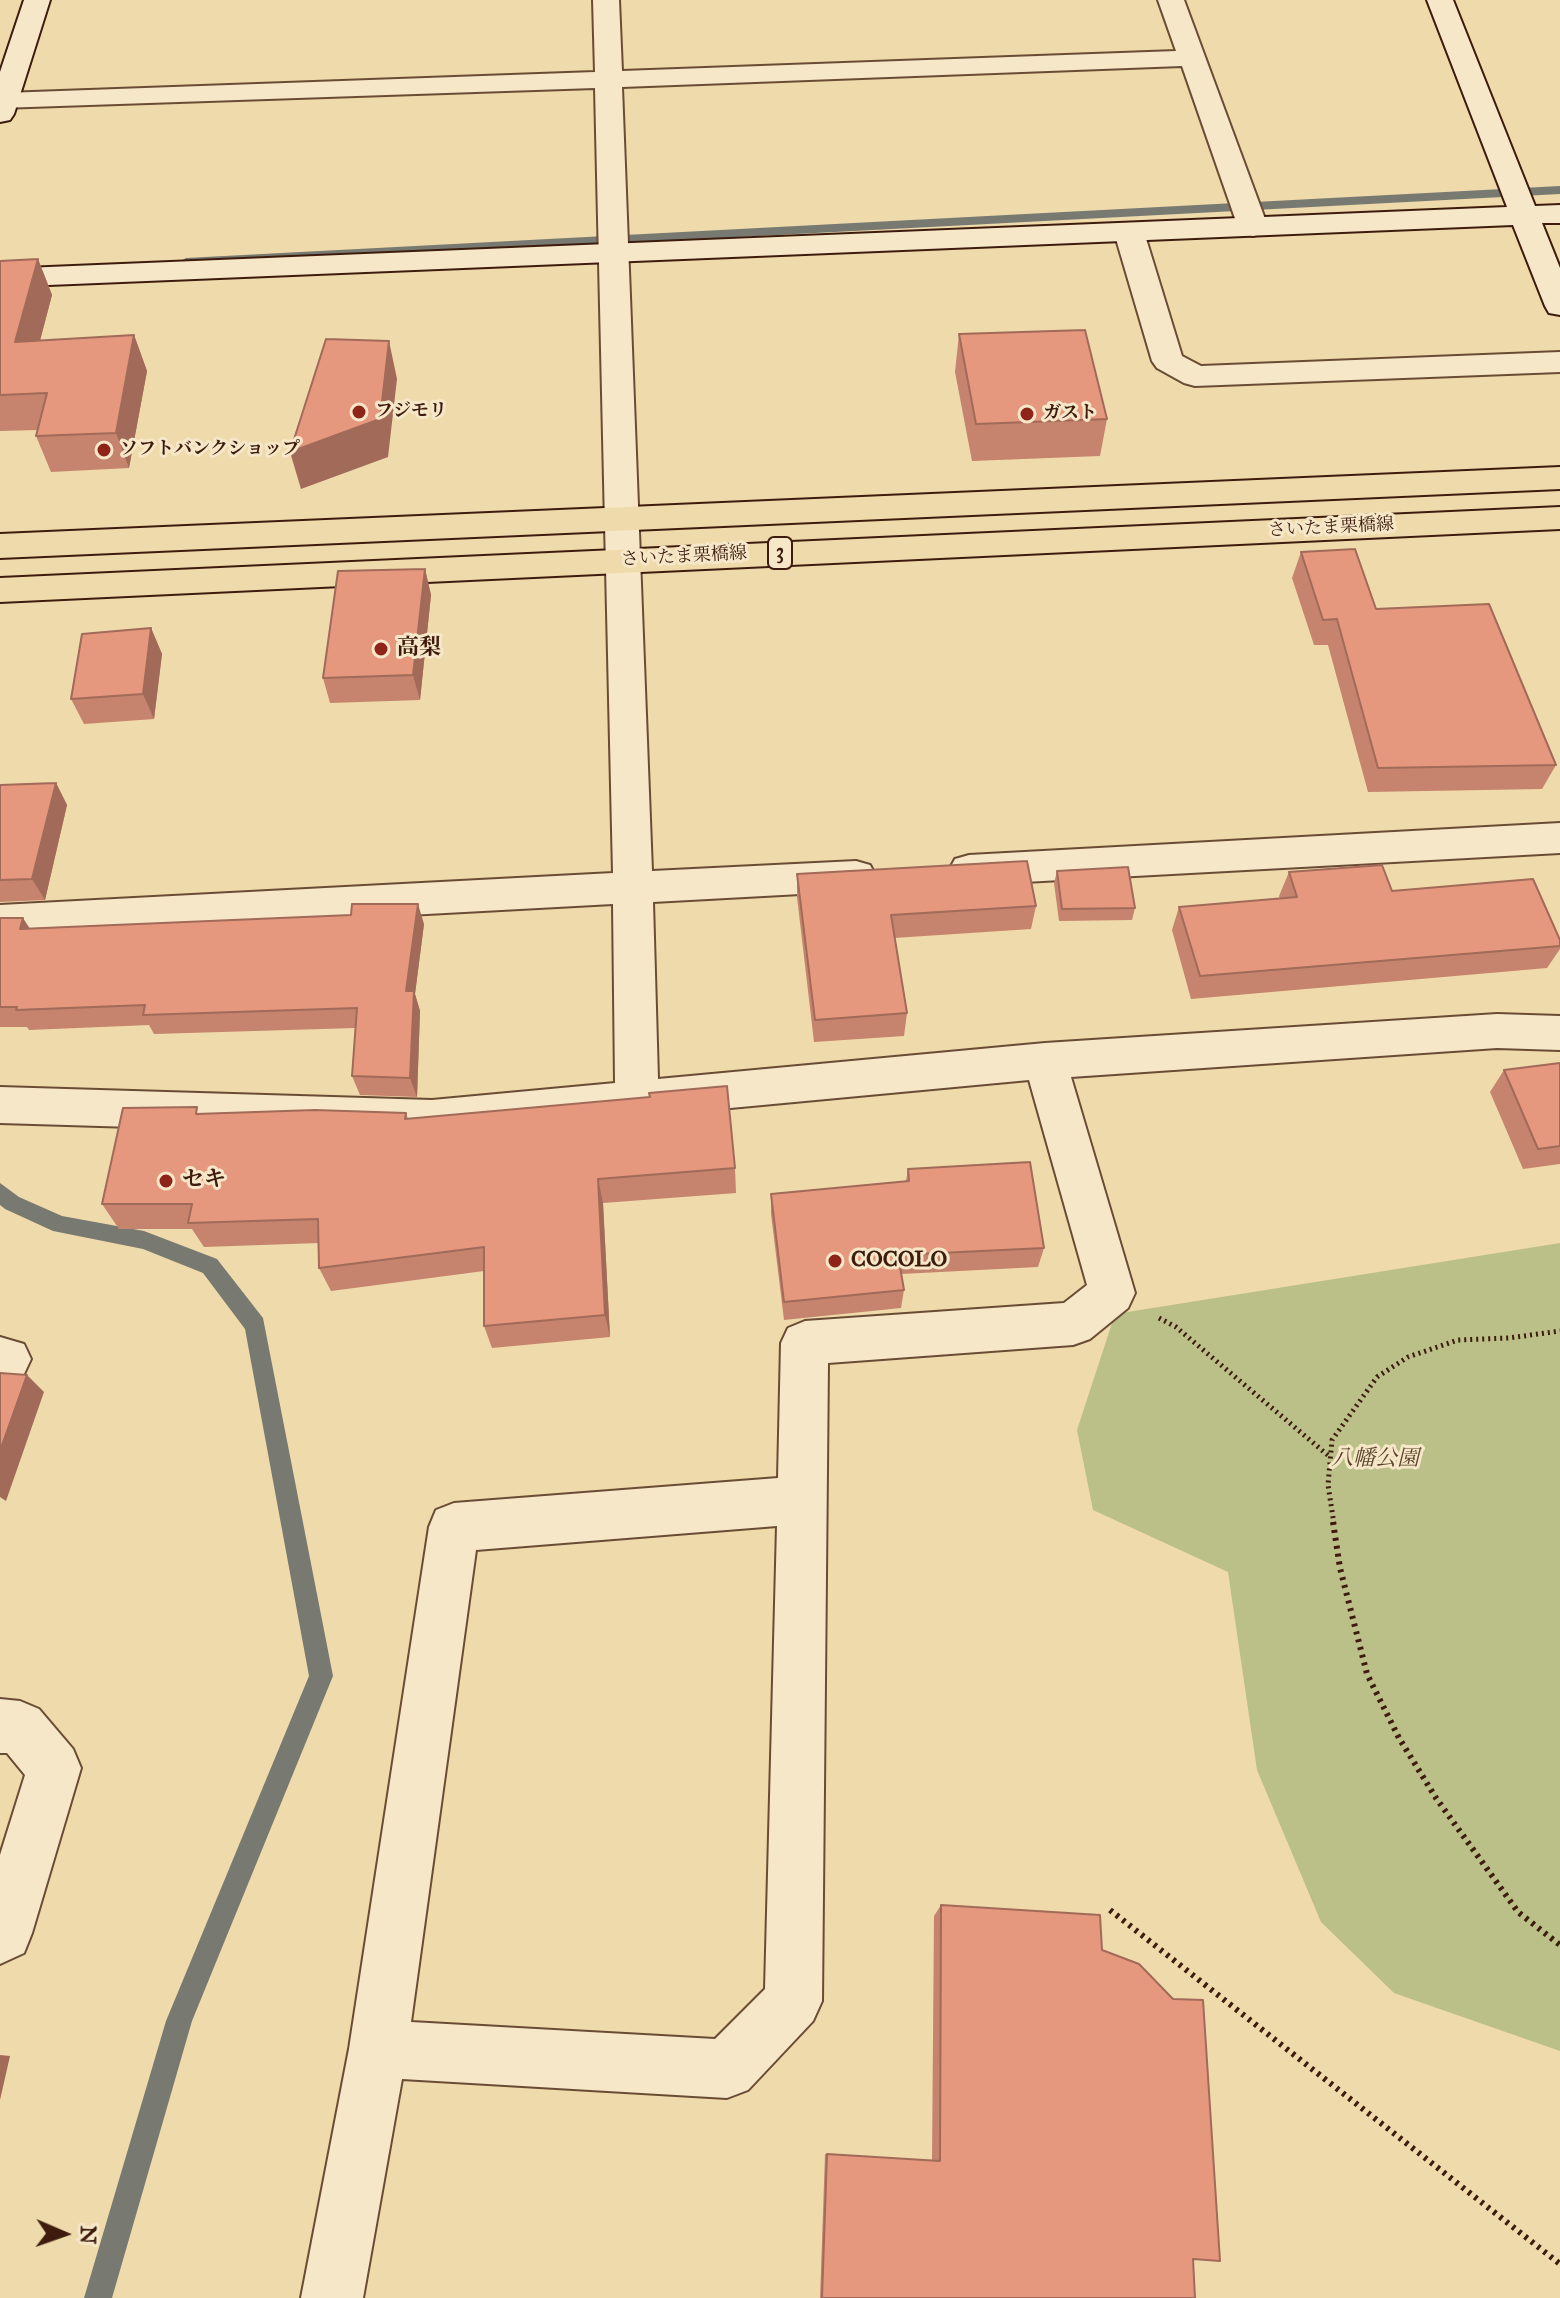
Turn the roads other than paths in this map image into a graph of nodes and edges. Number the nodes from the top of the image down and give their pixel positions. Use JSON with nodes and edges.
{"nodes":[{"id":1,"x":37,"y":0,"type":"edge"},
{"id":2,"x":606,"y":0,"type":"edge"},
{"id":3,"x":1171,"y":0,"type":"edge"},
{"id":4,"x":1440,"y":0,"type":"edge"},
{"id":5,"x":1194,"y":58,"type":"junction"},
{"id":6,"x":608,"y":79,"type":"junction"},
{"id":7,"x":2,"y":108,"type":"edge"},
{"id":8,"x":1560,"y":214,"type":"edge"},
{"id":9,"x":1523,"y":216,"type":"junction"},
{"id":10,"x":1253,"y":227,"type":"junction"},
{"id":11,"x":1129,"y":232,"type":"junction"},
{"id":12,"x":612,"y":253,"type":"junction"},
{"id":13,"x":0,"y":278,"type":"edge"},
{"id":14,"x":1560,"y":306,"type":"edge"},
{"id":15,"x":1560,"y":362,"type":"edge"},
{"id":16,"x":1560,"y":478,"type":"edge"},
{"id":17,"x":1560,"y":518,"type":"edge"},
{"id":18,"x":621,"y":519,"type":"junction"},
{"id":19,"x":0,"y":546,"type":"edge"},
{"id":20,"x":622,"y":560,"type":"junction"},
{"id":21,"x":0,"y":590,"type":"edge"},
{"id":22,"x":1560,"y":838,"type":"edge"},
{"id":23,"x":937,"y":871,"type":"edge"},
{"id":24,"x":889,"y":874,"type":"edge"},
{"id":25,"x":633,"y":887,"type":"junction"},
{"id":26,"x":0,"y":921,"type":"edge"},
{"id":27,"x":1560,"y":1033,"type":"edge"},
{"id":28,"x":1045,"y":1061,"type":"junction"},
{"id":29,"x":637,"y":1097,"type":"junction"},
{"id":30,"x":0,"y":1105,"type":"edge"},
{"id":31,"x":802,"y":1500,"type":"junction"},
{"id":32,"x":0,"y":1726,"type":"edge"},
{"id":33,"x":0,"y":1936,"type":"edge"},
{"id":34,"x":378,"y":2049,"type":"junction"},
{"id":35,"x":332,"y":2298,"type":"edge"}],
"edges":[{"from":1,"to":7,"type":"street"},
{"from":2,"to":6,"type":"street"},
{"from":3,"to":5,"type":"street"},
{"from":4,"to":9,"type":"street"},
{"from":5,"to":6,"type":"street"},
{"from":5,"to":10,"type":"street"},
{"from":6,"to":7,"type":"street"},
{"from":6,"to":12,"type":"street"},
{"from":8,"to":9,"type":"street"},
{"from":9,"to":10,"type":"street"},
{"from":9,"to":14,"type":"street"},
{"from":10,"to":11,"type":"street"},
{"from":11,"to":12,"type":"street"},
{"from":11,"to":15,"type":"street"},
{"from":12,"to":13,"type":"street"},
{"from":12,"to":18,"type":"street"},
{"from":16,"to":18,"type":"main road","name":"さいたま栗橋線","number":"3"},
{"from":17,"to":20,"type":"main road","name":"さいたま栗橋線","number":"3"},
{"from":18,"to":19,"type":"main road","name":"さいたま栗橋線","number":"3"},
{"from":18,"to":20,"type":"street"},
{"from":20,"to":21,"type":"main road","name":"さいたま栗橋線","number":"3"},
{"from":20,"to":25,"type":"street"},
{"from":22,"to":23,"type":"street"},
{"from":24,"to":25,"type":"street"},
{"from":25,"to":26,"type":"street"},
{"from":25,"to":29,"type":"street"},
{"from":27,"to":28,"type":"street"},
{"from":28,"to":29,"type":"street"},
{"from":28,"to":31,"type":"street"},
{"from":29,"to":30,"type":"street"},
{"from":31,"to":34,"type":"street"},
{"from":31,"to":34,"type":"street"},
{"from":32,"to":33,"type":"street"},
{"from":34,"to":35,"type":"street"}]}
